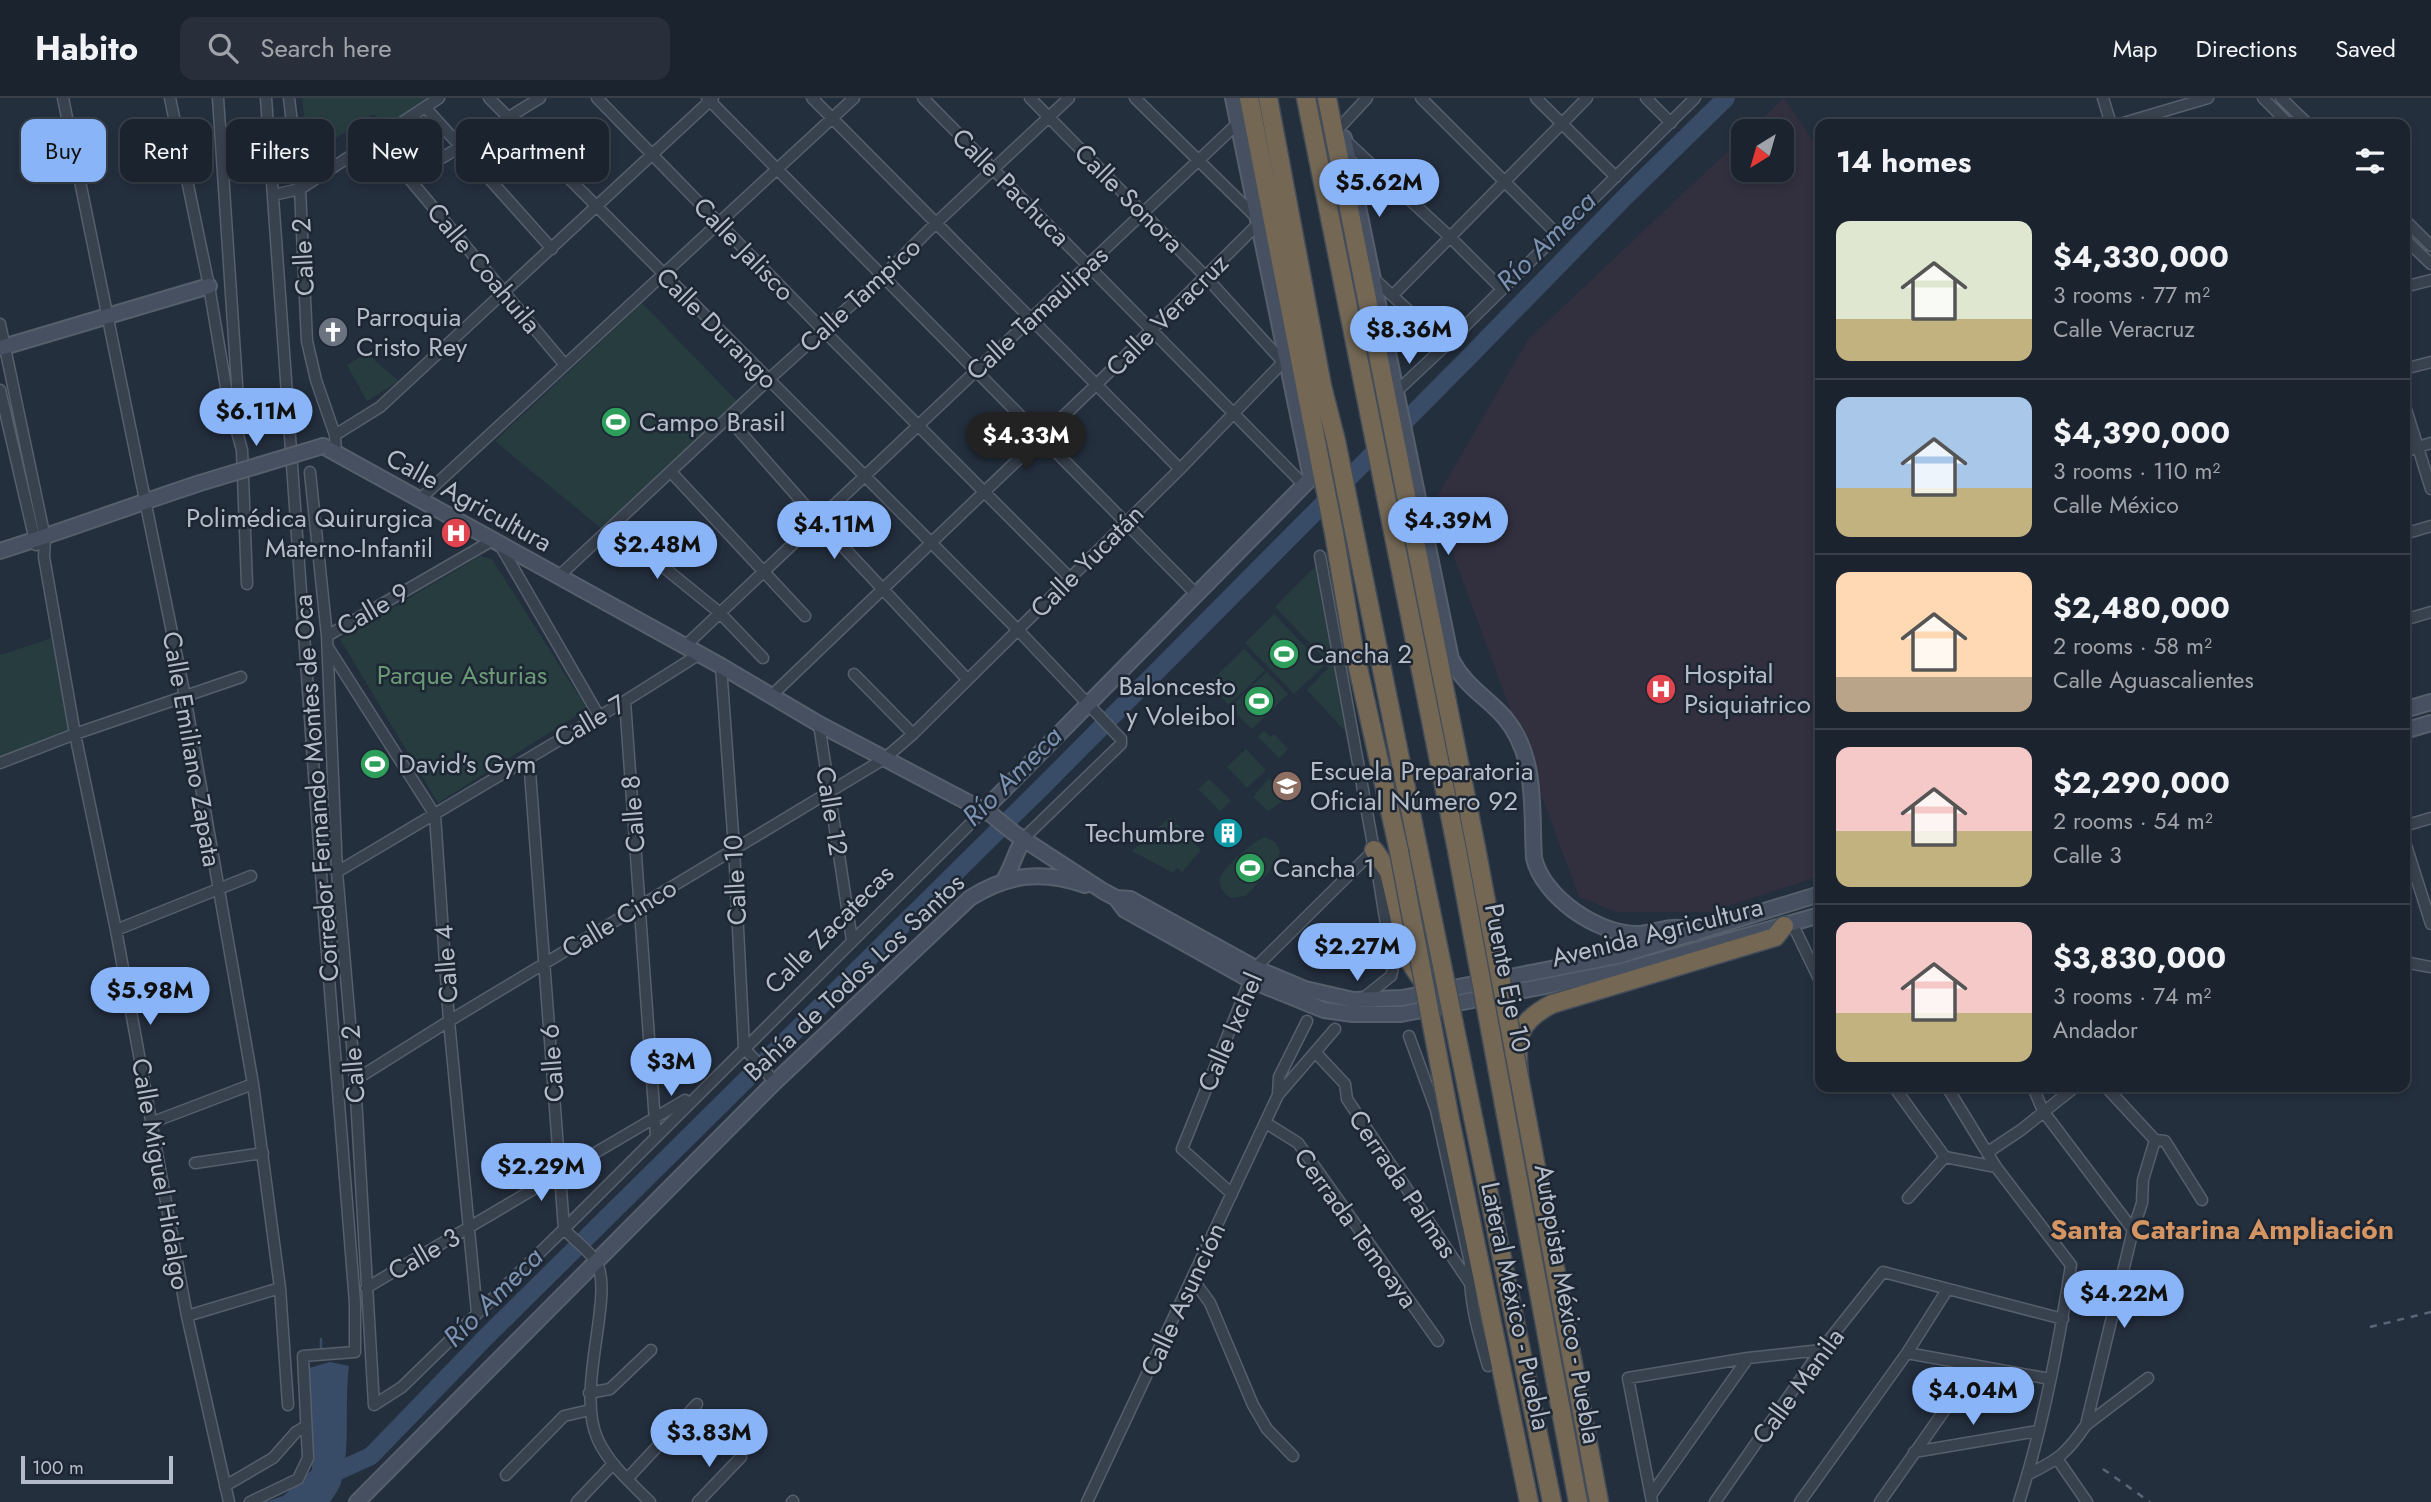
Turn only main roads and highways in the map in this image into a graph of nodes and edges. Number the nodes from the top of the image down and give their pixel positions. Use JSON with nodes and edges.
{"nodes":[{"id":1,"x":1249,"y":98,"type":"edge"},
{"id":2,"x":1269,"y":98,"type":"edge"},
{"id":3,"x":1306,"y":98,"type":"edge"},
{"id":4,"x":1326,"y":98,"type":"edge"},
{"id":5,"x":1374,"y":850,"type":"road end"},
{"id":6,"x":1788,"y":925,"type":"road end"},
{"id":7,"x":1424,"y":983,"type":"junction"},
{"id":8,"x":1520,"y":1077,"type":"junction"},
{"id":9,"x":1506,"y":1115,"type":"joint"},
{"id":10,"x":1529,"y":1502,"type":"edge"},
{"id":11,"x":1552,"y":1502,"type":"edge"},
{"id":12,"x":1578,"y":1502,"type":"edge"},
{"id":13,"x":1598,"y":1502,"type":"edge"}],
"edges":[{"from":1,"to":7,"type":"highway","bridge":true},
{"from":2,"to":11,"type":"highway","name":"Autopista México - Puebla","bridge":true},
{"from":3,"to":9,"type":"highway","name":"Puente Eje 10","bridge":true},
{"from":4,"to":8,"type":"highway","name":"Puente Eje 10","bridge":true},
{"from":5,"to":7,"type":"highway"},
{"from":6,"to":8,"type":"highway"},
{"from":7,"to":10,"type":"highway","name":"Lateral México - Puebla","bridge":true},
{"from":8,"to":13,"type":"highway","name":"Lateral México - Puebla"},
{"from":9,"to":12,"type":"highway","name":"Autopista México - Puebla"}]}
